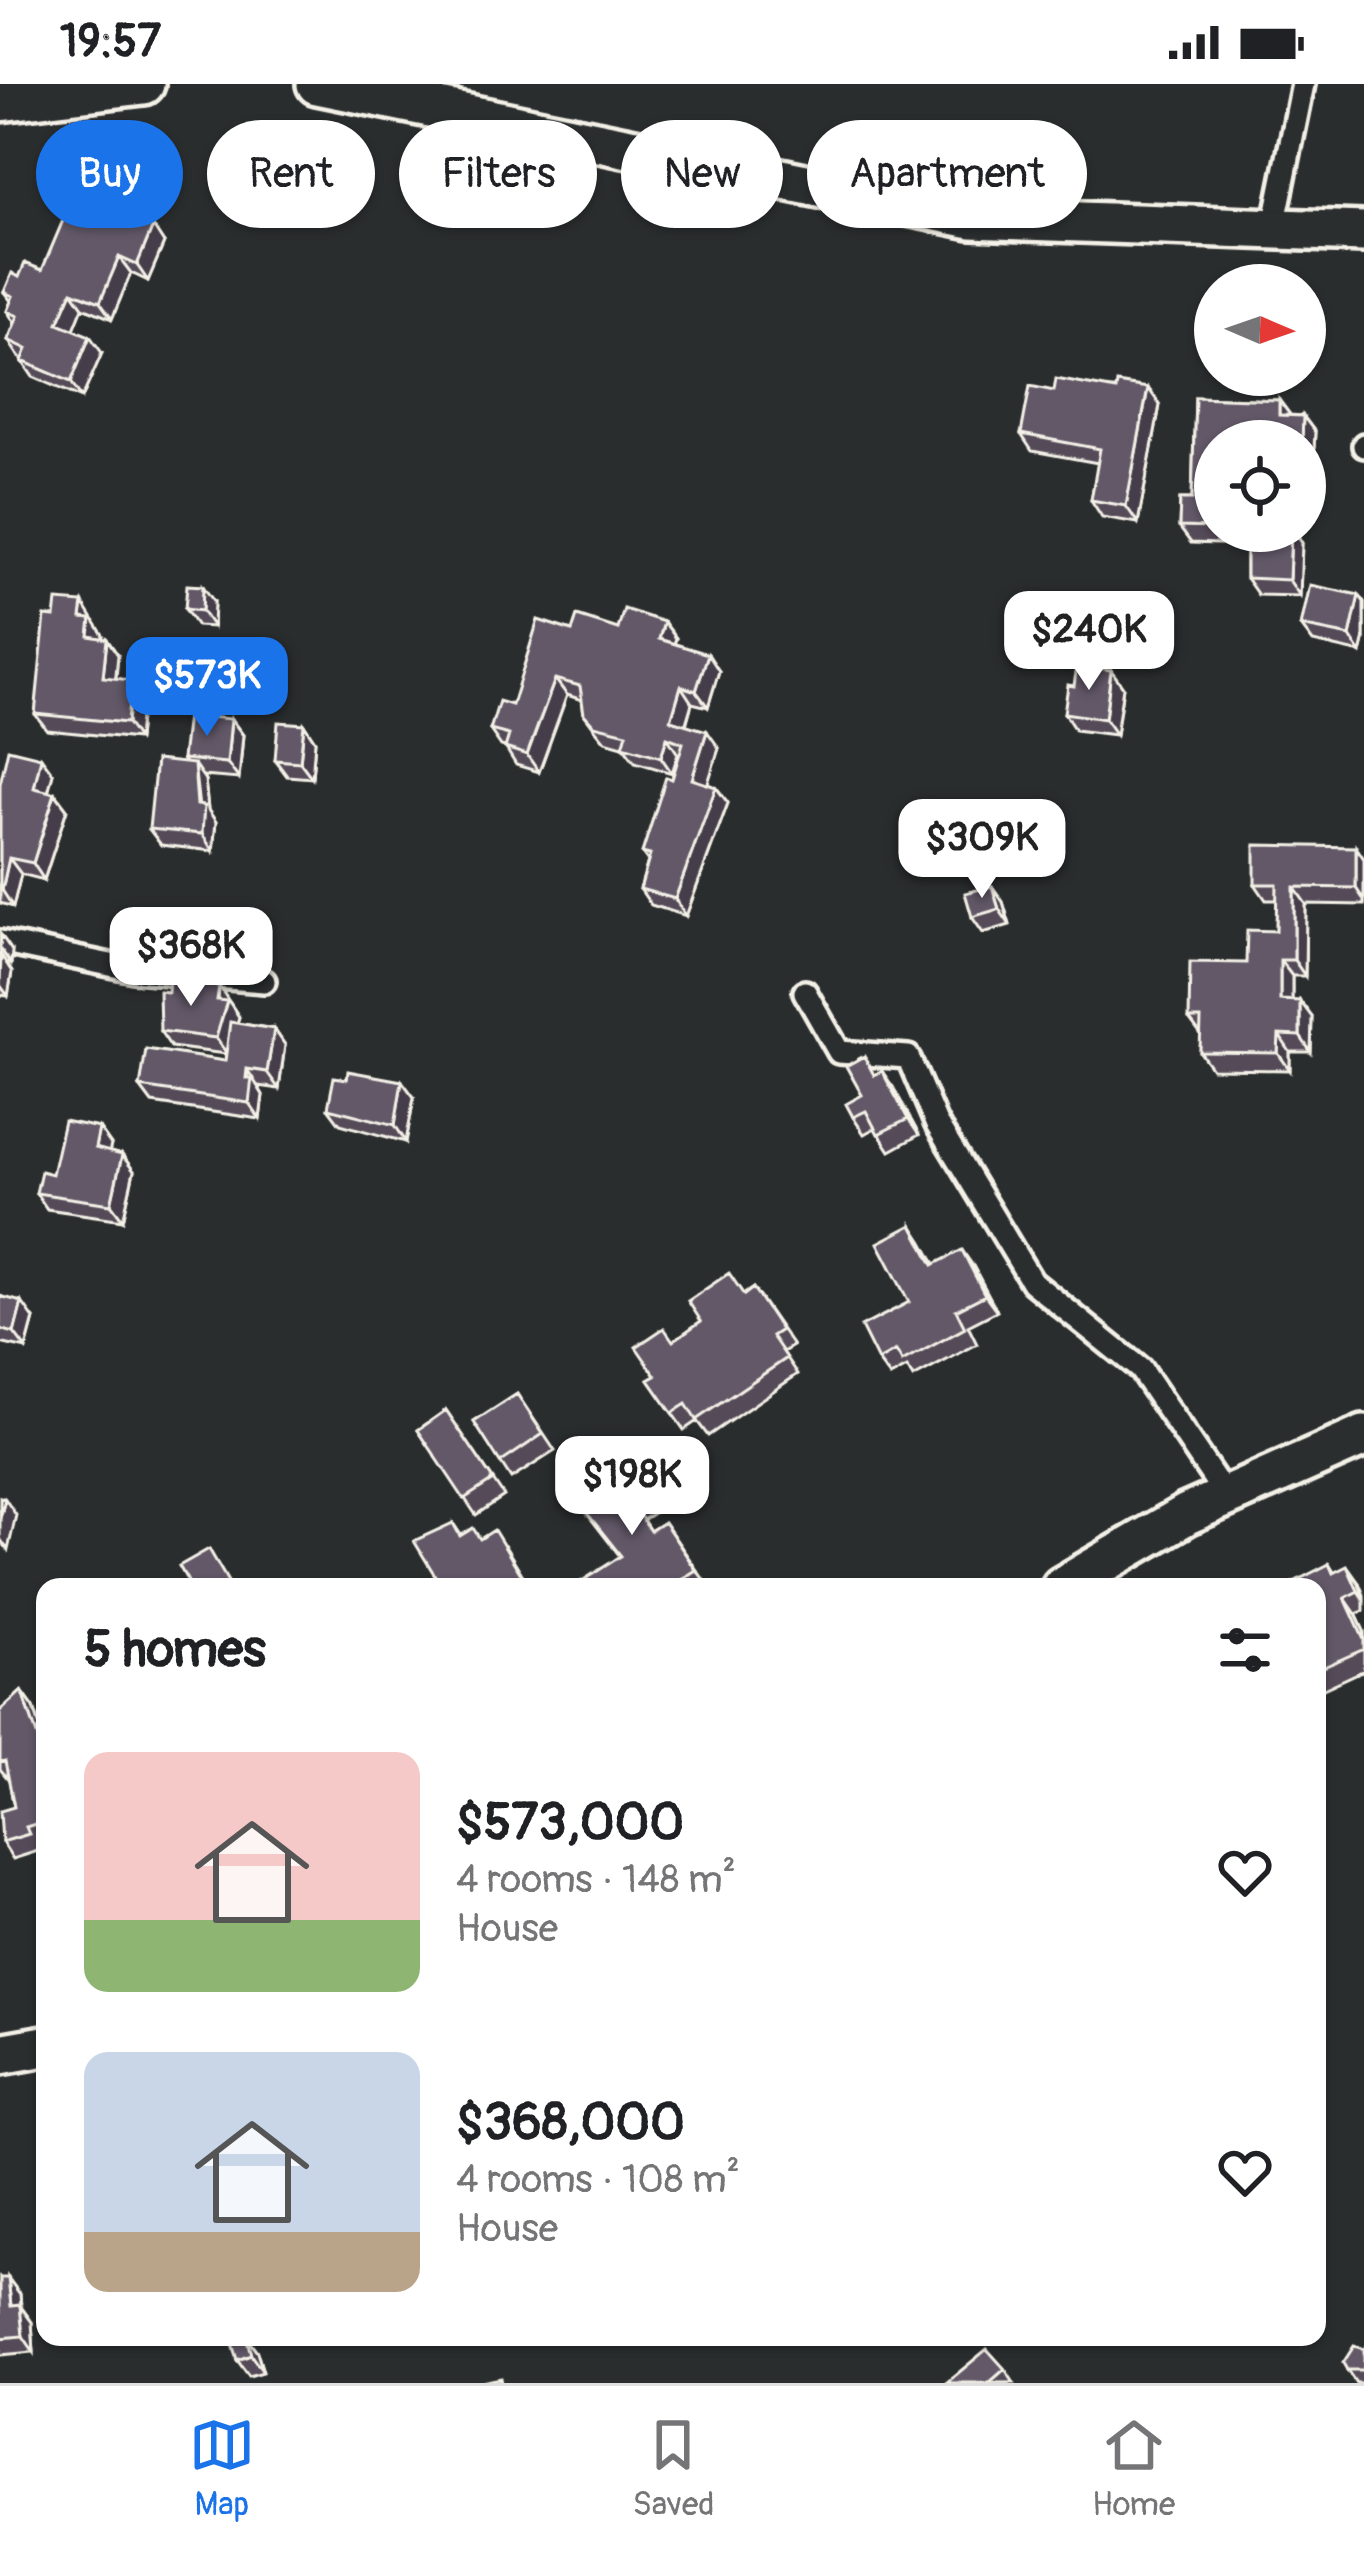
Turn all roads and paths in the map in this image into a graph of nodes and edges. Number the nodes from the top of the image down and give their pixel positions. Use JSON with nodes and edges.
{"nodes":[{"id":1,"x":144,"y":84,"type":"edge"},
{"id":2,"x":317,"y":84,"type":"edge"},
{"id":3,"x":1303,"y":84,"type":"edge"},
{"id":4,"x":0,"y":101,"type":"edge"},
{"id":5,"x":1273,"y":231,"type":"junction"},
{"id":6,"x":1357,"y":232,"type":"edge"},
{"id":7,"x":0,"y":942,"type":"edge"},
{"id":8,"x":264,"y":981,"type":"dead end"},
{"id":9,"x":805,"y":992,"type":"dead end"},
{"id":10,"x":1364,"y":1436,"type":"edge"},
{"id":11,"x":1226,"y":1496,"type":"junction"},
{"id":12,"x":1078,"y":1578,"type":"edge"},
{"id":13,"x":36,"y":2048,"type":"edge"},
{"id":14,"x":0,"y":2054,"type":"edge"}],
"edges":[{"from":1,"to":4,"type":"street"},
{"from":2,"to":5,"type":"street"},
{"from":3,"to":5,"type":"lane"},
{"from":5,"to":6,"type":"street"},
{"from":7,"to":8,"type":"lane"},
{"from":9,"to":11,"type":"lane"},
{"from":10,"to":11,"type":"street"},
{"from":11,"to":12,"type":"street"},
{"from":13,"to":14,"type":"street"}]}
